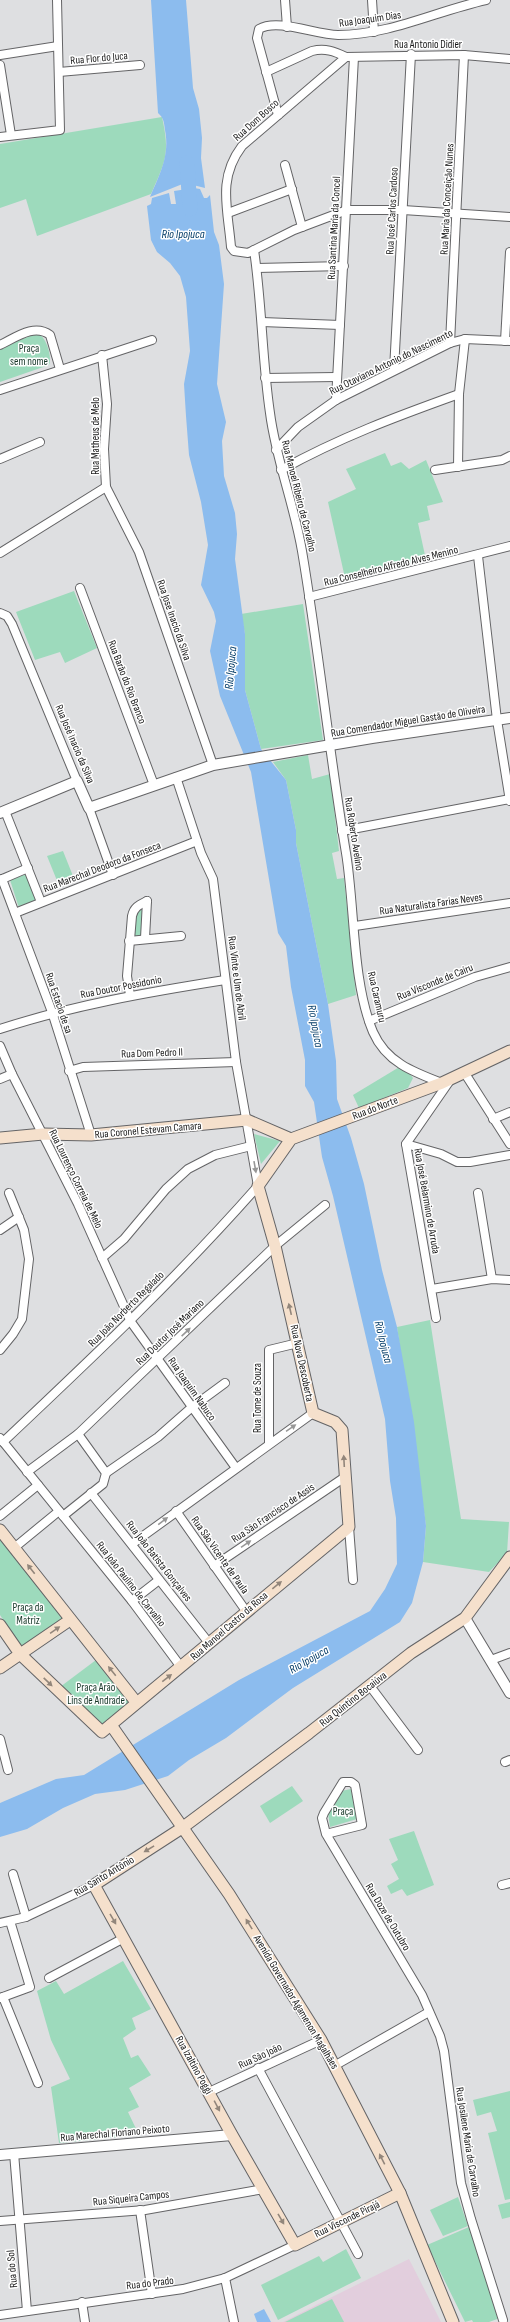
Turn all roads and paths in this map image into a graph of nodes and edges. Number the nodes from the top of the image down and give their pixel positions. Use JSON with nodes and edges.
{"nodes":[{"id":1,"x":57,"y":0,"type":"edge"},
{"id":2,"x":285,"y":0,"type":"edge"},
{"id":3,"x":372,"y":0,"type":"edge"},
{"id":4,"x":486,"y":0,"type":"edge"},
{"id":5,"x":458,"y":3,"type":"edge"},
{"id":6,"x":288,"y":26,"type":"junction"},
{"id":7,"x":374,"y":32,"type":"junction"},
{"id":8,"x":58,"y":46,"type":"junction"},
{"id":9,"x":410,"y":54,"type":"junction"},
{"id":10,"x":0,"y":55,"type":"edge"},
{"id":11,"x":464,"y":55,"type":"junction"},
{"id":12,"x":350,"y":57,"type":"junction"},
{"id":13,"x":510,"y":59,"type":"edge"},
{"id":14,"x":0,"y":65,"type":"edge"},
{"id":15,"x":140,"y":66,"type":"dead end"},
{"id":16,"x":59,"y":72,"type":"junction"},
{"id":17,"x":266,"y":72,"type":"junction"},
{"id":18,"x":278,"y":115,"type":"junction"},
{"id":19,"x":11,"y":135,"type":"junction"},
{"id":20,"x":0,"y":138,"type":"edge"},
{"id":21,"x":285,"y":165,"type":"dead end"},
{"id":22,"x":292,"y":189,"type":"junction"},
{"id":23,"x":347,"y":210,"type":"junction"},
{"id":24,"x":403,"y":210,"type":"junction"},
{"id":25,"x":228,"y":213,"type":"junction"},
{"id":26,"x":458,"y":213,"type":"junction"},
{"id":27,"x":510,"y":217,"type":"edge"},
{"id":28,"x":302,"y":226,"type":"junction"},
{"id":29,"x":254,"y":250,"type":"junction"},
{"id":30,"x":510,"y":252,"type":"edge"},
{"id":31,"x":344,"y":266,"type":"junction"},
{"id":32,"x":256,"y":268,"type":"junction"},
{"id":33,"x":262,"y":322,"type":"junction"},
{"id":34,"x":340,"y":325,"type":"junction"},
{"id":35,"x":465,"y":339,"type":"junction"},
{"id":36,"x":152,"y":340,"type":"dead end"},
{"id":37,"x":507,"y":341,"type":"edge"},
{"id":38,"x":450,"y":343,"type":"junction"},
{"id":39,"x":0,"y":345,"type":"edge"},
{"id":40,"x":102,"y":355,"type":"junction"},
{"id":41,"x":60,"y":369,"type":"junction"},
{"id":42,"x":394,"y":370,"type":"junction"},
{"id":43,"x":336,"y":377,"type":"junction"},
{"id":44,"x":265,"y":378,"type":"junction"},
{"id":45,"x":0,"y":390,"type":"edge"},
{"id":46,"x":459,"y":394,"type":"junction"},
{"id":47,"x":336,"y":400,"type":"junction"},
{"id":48,"x":40,"y":442,"type":"dead end"},
{"id":49,"x":276,"y":450,"type":"junction"},
{"id":50,"x":510,"y":456,"type":"edge"},
{"id":51,"x":0,"y":459,"type":"edge"},
{"id":52,"x":458,"y":467,"type":"junction"},
{"id":53,"x":281,"y":470,"type":"junction"},
{"id":54,"x":435,"y":470,"type":"dead end"},
{"id":55,"x":106,"y":487,"type":"junction"},
{"id":56,"x":510,"y":546,"type":"edge"},
{"id":57,"x":0,"y":553,"type":"edge"},
{"id":58,"x":478,"y":556,"type":"junction"},
{"id":59,"x":80,"y":588,"type":"dead end"},
{"id":60,"x":310,"y":597,"type":"junction"},
{"id":61,"x":0,"y":613,"type":"edge"},
{"id":62,"x":510,"y":718,"type":"edge"},
{"id":63,"x":497,"y":720,"type":"junction"},
{"id":64,"x":329,"y":746,"type":"junction"},
{"id":65,"x":213,"y":765,"type":"junction"},
{"id":66,"x":176,"y":777,"type":"junction"},
{"id":67,"x":77,"y":781,"type":"junction"},
{"id":68,"x":154,"y":784,"type":"junction"},
{"id":69,"x":510,"y":800,"type":"edge"},
{"id":70,"x":89,"y":808,"type":"junction"},
{"id":71,"x":3,"y":812,"type":"edge"},
{"id":72,"x":342,"y":830,"type":"junction"},
{"id":73,"x":197,"y":841,"type":"junction"},
{"id":74,"x":28,"y":868,"type":"junction"},
{"id":75,"x":113,"y":875,"type":"junction"},
{"id":76,"x":1,"y":880,"type":"edge"},
{"id":77,"x":41,"y":902,"type":"junction"},
{"id":78,"x":510,"y":903,"type":"edge"},
{"id":79,"x":16,"y":913,"type":"junction"},
{"id":80,"x":355,"y":926,"type":"junction"},
{"id":81,"x":181,"y":936,"type":"dead end"},
{"id":82,"x":146,"y":938,"type":"junction"},
{"id":83,"x":129,"y":941,"type":"junction"},
{"id":84,"x":510,"y":967,"type":"edge"},
{"id":85,"x":225,"y":980,"type":"junction"},
{"id":86,"x":130,"y":995,"type":"junction"},
{"id":87,"x":52,"y":1012,"type":"junction"},
{"id":88,"x":369,"y":1020,"type":"junction"},
{"id":89,"x":0,"y":1029,"type":"edge"},
{"id":90,"x":0,"y":1046,"type":"edge"},
{"id":91,"x":510,"y":1051,"type":"edge"},
{"id":92,"x":236,"y":1062,"type":"junction"},
{"id":93,"x":70,"y":1071,"type":"junction"},
{"id":94,"x":464,"y":1072,"type":"junction"},
{"id":95,"x":12,"y":1074,"type":"junction"},
{"id":96,"x":0,"y":1079,"type":"edge"},
{"id":97,"x":447,"y":1081,"type":"junction"},
{"id":98,"x":510,"y":1112,"type":"edge"},
{"id":99,"x":493,"y":1119,"type":"junction"},
{"id":100,"x":247,"y":1120,"type":"junction"},
{"id":101,"x":43,"y":1134,"type":"junction"},
{"id":102,"x":91,"y":1135,"type":"junction"},
{"id":103,"x":0,"y":1138,"type":"edge"},
{"id":104,"x":292,"y":1139,"type":"junction"},
{"id":105,"x":406,"y":1144,"type":"junction"},
{"id":106,"x":510,"y":1144,"type":"edge"},
{"id":107,"x":252,"y":1146,"type":"junction"},
{"id":108,"x":510,"y":1155,"type":"edge"},
{"id":109,"x":258,"y":1186,"type":"junction"},
{"id":110,"x":9,"y":1193,"type":"dead end"},
{"id":111,"x":478,"y":1193,"type":"dead end"},
{"id":112,"x":325,"y":1205,"type":"dead end"},
{"id":113,"x":19,"y":1217,"type":"junction"},
{"id":114,"x":0,"y":1230,"type":"edge"},
{"id":115,"x":275,"y":1246,"type":"junction"},
{"id":116,"x":102,"y":1258,"type":"junction"},
{"id":117,"x":492,"y":1279,"type":"junction"},
{"id":118,"x":510,"y":1280,"type":"edge"},
{"id":119,"x":432,"y":1288,"type":"junction"},
{"id":120,"x":436,"y":1318,"type":"dead end"},
{"id":121,"x":131,"y":1322,"type":"junction"},
{"id":122,"x":298,"y":1343,"type":"junction"},
{"id":123,"x":0,"y":1350,"type":"edge"},
{"id":124,"x":158,"y":1359,"type":"junction"},
{"id":125,"x":225,"y":1384,"type":"dead end"},
{"id":126,"x":191,"y":1408,"type":"junction"},
{"id":127,"x":313,"y":1413,"type":"junction"},
{"id":128,"x":78,"y":1434,"type":"junction"},
{"id":129,"x":2,"y":1440,"type":"edge"},
{"id":130,"x":269,"y":1443,"type":"junction"},
{"id":131,"x":236,"y":1468,"type":"junction"},
{"id":132,"x":27,"y":1472,"type":"junction"},
{"id":133,"x":106,"y":1473,"type":"junction"},
{"id":134,"x":345,"y":1477,"type":"junction"},
{"id":135,"x":38,"y":1485,"type":"junction"},
{"id":136,"x":91,"y":1493,"type":"junction"},
{"id":137,"x":176,"y":1511,"type":"junction"},
{"id":138,"x":61,"y":1513,"type":"junction"},
{"id":139,"x":0,"y":1516,"type":"edge"},
{"id":140,"x":349,"y":1527,"type":"junction"},
{"id":141,"x":0,"y":1530,"type":"edge"},
{"id":142,"x":132,"y":1544,"type":"junction"},
{"id":143,"x":14,"y":1548,"type":"junction"},
{"id":144,"x":510,"y":1557,"type":"edge"},
{"id":145,"x":214,"y":1566,"type":"junction"},
{"id":146,"x":159,"y":1580,"type":"junction"},
{"id":147,"x":353,"y":1580,"type":"dead end"},
{"id":148,"x":132,"y":1601,"type":"junction"},
{"id":149,"x":246,"y":1611,"type":"junction"},
{"id":150,"x":465,"y":1618,"type":"junction"},
{"id":151,"x":70,"y":1620,"type":"junction"},
{"id":152,"x":0,"y":1625,"type":"edge"},
{"id":153,"x":209,"y":1643,"type":"junction"},
{"id":154,"x":510,"y":1653,"type":"edge"},
{"id":155,"x":20,"y":1654,"type":"junction"},
{"id":156,"x":491,"y":1660,"type":"junction"},
{"id":157,"x":181,"y":1667,"type":"junction"},
{"id":158,"x":0,"y":1668,"type":"edge"},
{"id":159,"x":370,"y":1686,"type":"junction"},
{"id":160,"x":510,"y":1693,"type":"edge"},
{"id":161,"x":136,"y":1702,"type":"junction"},
{"id":162,"x":114,"y":1729,"type":"junction"},
{"id":163,"x":0,"y":1738,"type":"edge"},
{"id":164,"x":418,"y":1750,"type":"dead end"},
{"id":165,"x":8,"y":1770,"type":"dead end"},
{"id":166,"x":182,"y":1828,"type":"junction"},
{"id":167,"x":326,"y":1834,"type":"junction"},
{"id":168,"x":13,"y":1874,"type":"dead end"},
{"id":169,"x":510,"y":1883,"type":"edge"},
{"id":170,"x":94,"y":1885,"type":"junction"},
{"id":171,"x":502,"y":1885,"type":"dead end"},
{"id":172,"x":26,"y":1917,"type":"junction"},
{"id":173,"x":10,"y":1921,"type":"junction"},
{"id":174,"x":0,"y":1923,"type":"edge"},
{"id":175,"x":124,"y":1938,"type":"junction"},
{"id":176,"x":49,"y":1978,"type":"dead end"},
{"id":177,"x":1,"y":1998,"type":"edge"},
{"id":178,"x":429,"y":2012,"type":"junction"},
{"id":179,"x":321,"y":2040,"type":"junction"},
{"id":180,"x":334,"y":2066,"type":"junction"},
{"id":181,"x":258,"y":2068,"type":"junction"},
{"id":182,"x":38,"y":2083,"type":"dead end"},
{"id":183,"x":209,"y":2092,"type":"junction"},
{"id":184,"x":232,"y":2135,"type":"junction"},
{"id":185,"x":14,"y":2153,"type":"junction"},
{"id":186,"x":0,"y":2155,"type":"edge"},
{"id":187,"x":264,"y":2189,"type":"junction"},
{"id":188,"x":400,"y":2193,"type":"junction"},
{"id":189,"x":140,"y":2210,"type":"junction"},
{"id":190,"x":19,"y":2219,"type":"junction"},
{"id":191,"x":341,"y":2220,"type":"junction"},
{"id":192,"x":0,"y":2221,"type":"edge"},
{"id":193,"x":295,"y":2245,"type":"junction"},
{"id":194,"x":358,"y":2254,"type":"dead end"},
{"id":195,"x":225,"y":2278,"type":"junction"},
{"id":196,"x":152,"y":2294,"type":"junction"},
{"id":197,"x":82,"y":2302,"type":"junction"},
{"id":198,"x":27,"y":2311,"type":"junction"},
{"id":199,"x":0,"y":2316,"type":"edge"},
{"id":200,"x":504,"y":2320,"type":"edge"},
{"id":201,"x":85,"y":2322,"type":"edge"},
{"id":202,"x":234,"y":2322,"type":"edge"},
{"id":203,"x":453,"y":2322,"type":"edge"}],
"edges":[{"from":1,"to":8,"type":"street"},
{"from":2,"to":6,"type":"street"},
{"from":3,"to":7,"type":"street"},
{"from":4,"to":5,"type":"street","name":"Rua Joaquim Dias"},
{"from":5,"to":7,"type":"street","name":"Rua Joaquim Dias"},
{"from":6,"to":7,"type":"street","name":"Rua Joaquim Dias"},
{"from":6,"to":17,"type":"street","name":"Rua Joaquim Dias"},
{"from":8,"to":10,"type":"street"},
{"from":8,"to":16,"type":"street"},
{"from":9,"to":11,"type":"street","name":"Rua Antonio Didier"},
{"from":9,"to":12,"type":"street","name":"Rua Antonio Didier"},
{"from":9,"to":24,"type":"street","name":"Rua José Carlos Cardoso"},
{"from":11,"to":13,"type":"street","name":"Rua Antonio Didier"},
{"from":11,"to":26,"type":"street","name":"Rua Maria da Conceição Nunes"},
{"from":12,"to":17,"type":"street"},
{"from":12,"to":18,"type":"street","name":"Rua Dom Bosco"},
{"from":12,"to":23,"type":"street","name":"Rua Santina Maria da Concel"},
{"from":14,"to":19,"type":"street"},
{"from":15,"to":16,"type":"street","name":"Rua Flor do Juca"},
{"from":16,"to":19,"type":"street"},
{"from":17,"to":18,"type":"street"},
{"from":18,"to":25,"type":"street","name":"Rua Dom Bosco"},
{"from":19,"to":20,"type":"street"},
{"from":21,"to":22,"type":"street"},
{"from":22,"to":25,"type":"street"},
{"from":22,"to":28,"type":"street"},
{"from":23,"to":24,"type":"street"},
{"from":23,"to":28,"type":"street"},
{"from":23,"to":31,"type":"street","name":"Rua Santina Maria da Concel"},
{"from":24,"to":26,"type":"street"},
{"from":24,"to":42,"type":"street","name":"Rua José Carlos Cardoso"},
{"from":25,"to":29,"type":"street","name":"Rua Dom Bosco"},
{"from":26,"to":27,"type":"street"},
{"from":26,"to":38,"type":"street","name":"Rua Maria da Conceição Nunes"},
{"from":28,"to":29,"type":"street"},
{"from":29,"to":32,"type":"street","name":"Rua Manoel Ribeiro de Carvalho"},
{"from":30,"to":37,"type":"street"},
{"from":31,"to":32,"type":"street"},
{"from":31,"to":34,"type":"street","name":"Rua Santina Maria da Concel"},
{"from":32,"to":33,"type":"street","name":"Rua Manoel Ribeiro de Carvalho"},
{"from":33,"to":34,"type":"street"},
{"from":33,"to":44,"type":"street","name":"Rua Manoel Ribeiro de Carvalho"},
{"from":34,"to":43,"type":"street","name":"Rua Santina Maria da Concel"},
{"from":35,"to":37,"type":"street","name":"Rua Otaviano Antonio do Nascimento"},
{"from":35,"to":38,"type":"street","name":"Rua Otaviano Antonio do Nascimento"},
{"from":35,"to":46,"type":"street"},
{"from":36,"to":40,"type":"street"},
{"from":38,"to":42,"type":"street","name":"Rua Otaviano Antonio do Nascimento"},
{"from":39,"to":41,"type":"street"},
{"from":40,"to":41,"type":"street"},
{"from":40,"to":55,"type":"street","name":"Rua Matheus de Melo"},
{"from":41,"to":45,"type":"street"},
{"from":42,"to":47,"type":"street","name":"Rua Otaviano Antonio do Nascimento"},
{"from":43,"to":44,"type":"street"},
{"from":43,"to":47,"type":"street","name":"Rua Santina Maria da Concel"},
{"from":44,"to":49,"type":"street","name":"Rua Manoel Ribeiro de Carvalho"},
{"from":46,"to":52,"type":"street"},
{"from":46,"to":53,"type":"street"},
{"from":47,"to":49,"type":"street","name":"Rua Otaviano Antonio do Nascimento"},
{"from":48,"to":51,"type":"street"},
{"from":49,"to":53,"type":"street","name":"Rua Manoel Ribeiro de Carvalho"},
{"from":50,"to":52,"type":"street"},
{"from":52,"to":54,"type":"street"},
{"from":53,"to":60,"type":"street","name":"Rua Manoel Ribeiro de Carvalho"},
{"from":55,"to":57,"type":"street","name":"Rua Matheus de Melo"},
{"from":55,"to":65,"type":"street","name":"Rua Jose Inacio da Silva"},
{"from":56,"to":58,"type":"street","name":"Rua Conselheiro Alfredo Alves Menino"},
{"from":58,"to":60,"type":"street","name":"Rua Conselheiro Alfredo Alves Menino"},
{"from":58,"to":63,"type":"street"},
{"from":59,"to":68,"type":"street","name":"Rua Barão do Rio Branco"},
{"from":60,"to":64,"type":"street","name":"Rua Manoel Ribeiro de Carvalho"},
{"from":61,"to":67,"type":"street","name":"Rua José Inacio da Silva"},
{"from":62,"to":63,"type":"street","name":"Rua Comendador Miguel Gastão de Oliveira"},
{"from":63,"to":64,"type":"street","name":"Rua Comendador Miguel Gastão de Oliveira"},
{"from":63,"to":69,"type":"street"},
{"from":64,"to":65,"type":"street","name":"Rua Comendador Miguel Gastão de Oliveira"},
{"from":64,"to":72,"type":"street","name":"Rua Roberto Avelino"},
{"from":65,"to":66,"type":"street","name":"Rua Comendador Miguel Gastão de Oliveira"},
{"from":66,"to":68,"type":"street","name":"Rua Comendador Miguel Gastão de Oliveira"},
{"from":66,"to":73,"type":"street","name":"Rua Vinte e Um de Abril"},
{"from":67,"to":70,"type":"street","name":"Rua José Inacio da Silva"},
{"from":67,"to":71,"type":"street"},
{"from":68,"to":70,"type":"street","name":"Rua Comendador Miguel Gastão de Oliveira"},
{"from":69,"to":72,"type":"street"},
{"from":70,"to":75,"type":"street","name":"Rua José Inacio da Silva"},
{"from":71,"to":74,"type":"street"},
{"from":72,"to":80,"type":"street","name":"Rua Roberto Avelino"},
{"from":73,"to":75,"type":"street","name":"Rua Marechal Deodoro da Fonseca"},
{"from":73,"to":85,"type":"street","name":"Rua Vinte e Um de Abril"},
{"from":74,"to":76,"type":"street"},
{"from":74,"to":77,"type":"street"},
{"from":75,"to":77,"type":"street","name":"Rua Marechal Deodoro da Fonseca"},
{"from":76,"to":79,"type":"street","name":"Rua Estacio de sa"},
{"from":77,"to":79,"type":"street","name":"Rua Marechal Deodoro da Fonseca"},
{"from":78,"to":80,"type":"street","name":"Rua Naturalista Farias Neves"},
{"from":79,"to":87,"type":"street","name":"Rua Estacio de sa"},
{"from":80,"to":88,"type":"street","name":"Rua Caramuru"},
{"from":81,"to":82,"type":"street"},
{"from":82,"to":83,"type":"street"},
{"from":82,"to":83,"type":"street"},
{"from":83,"to":86,"type":"street"},
{"from":84,"to":88,"type":"street","name":"Rua Visconde de Cairu"},
{"from":85,"to":86,"type":"street","name":"Rua Doutor Possidonio"},
{"from":85,"to":92,"type":"street","name":"Rua Vinte e Um de Abril"},
{"from":86,"to":87,"type":"street","name":"Rua Doutor Possidonio"},
{"from":87,"to":89,"type":"street","name":"Rua Doutor Possidonio"},
{"from":87,"to":93,"type":"street","name":"Rua Estacio de sa"},
{"from":88,"to":97,"type":"street","name":"Rua Caramuru"},
{"from":90,"to":95,"type":"street","name":"Rua Lourenço Correia de Melo"},
{"from":91,"to":94,"type":"main road","name":"Rua do Norte"},
{"from":92,"to":93,"type":"street","name":"Rua Dom Pedro II"},
{"from":92,"to":100,"type":"street","name":"Rua Vinte e Um de Abril"},
{"from":93,"to":102,"type":"street","name":"Rua Estacio de sa"},
{"from":94,"to":97,"type":"main road","name":"Rua do Norte"},
{"from":94,"to":99,"type":"street"},
{"from":95,"to":96,"type":"street"},
{"from":95,"to":101,"type":"street","name":"Rua Lourenço Correia de Melo"},
{"from":97,"to":104,"type":"main road","name":"Rua do Norte"},
{"from":97,"to":105,"type":"street","name":"Rua José Belarmino de Arruda"},
{"from":98,"to":99,"type":"street"},
{"from":99,"to":106,"type":"street"},
{"from":100,"to":102,"type":"main road","name":"Rua Coronel Estevam Camara"},
{"from":100,"to":104,"type":"main road","name":"Rua Coronel Estevam Camara"},
{"from":100,"to":107,"type":"street","name":"Rua Vinte e Um de Abril"},
{"from":101,"to":102,"type":"main road","name":"Rua Coronel Estevam Camara"},
{"from":101,"to":103,"type":"main road","name":"Rua Coronel Estevam Camara"},
{"from":101,"to":116,"type":"street","name":"Rua Lourenço Correia de Melo"},
{"from":104,"to":109,"type":"main road"},
{"from":105,"to":108,"type":"street"},
{"from":105,"to":119,"type":"street","name":"Rua José Belarmino de Arruda"},
{"from":107,"to":109,"type":"street","name":"Rua Vinte e Um de Abril","one_way":true},
{"from":107,"to":116,"type":"street"},
{"from":109,"to":115,"type":"main road","name":"Rua Nova Descoberta"},
{"from":109,"to":121,"type":"street","name":"Rua João Norberto Regalado"},
{"from":110,"to":113,"type":"street"},
{"from":111,"to":117,"type":"street"},
{"from":112,"to":115,"type":"street","name":"Rua Doutor José Mariano"},
{"from":113,"to":114,"type":"street"},
{"from":113,"to":123,"type":"street"},
{"from":122,"to":115,"type":"main road","name":"Rua Nova Descoberta","one_way":true},
{"from":124,"to":115,"type":"street","name":"Rua Doutor José Mariano","one_way":true},
{"from":116,"to":121,"type":"street","name":"Rua Lourenço Correia de Melo"},
{"from":117,"to":118,"type":"street"},
{"from":117,"to":119,"type":"street"},
{"from":119,"to":120,"type":"street","name":"Rua José Belarmino de Arruda"},
{"from":121,"to":124,"type":"street","name":"Rua Joaquim Nabuco"},
{"from":121,"to":129,"type":"street","name":"Rua João Norberto Regalado"},
{"from":122,"to":127,"type":"main road","name":"Rua Nova Descoberta"},
{"from":122,"to":130,"type":"street","name":"Rua Tome de Souza"},
{"from":124,"to":126,"type":"street","name":"Rua Joaquim Nabuco"},
{"from":124,"to":128,"type":"street","name":"Rua Doutor José Mariano"},
{"from":125,"to":126,"type":"street"},
{"from":126,"to":131,"type":"street","name":"Rua Joaquim Nabuco"},
{"from":126,"to":133,"type":"street"},
{"from":130,"to":127,"type":"street","one_way":true},
{"from":134,"to":127,"type":"main road","name":"Rua Nova Descoberta","one_way":true},
{"from":128,"to":132,"type":"street","name":"Rua Doutor José Mariano"},
{"from":128,"to":133,"type":"street"},
{"from":129,"to":132,"type":"street","name":"Rua João Paulino de Carvalho"},
{"from":130,"to":131,"type":"street"},
{"from":131,"to":137,"type":"street"},
{"from":132,"to":135,"type":"street","name":"Rua João Paulino de Carvalho"},
{"from":133,"to":136,"type":"street"},
{"from":134,"to":140,"type":"main road","name":"Rua Nova Descoberta"},
{"from":145,"to":134,"type":"street","name":"Rua São Francisco de Assis","one_way":true},
{"from":135,"to":138,"type":"street","name":"Rua João Paulino de Carvalho"},
{"from":135,"to":139,"type":"street"},
{"from":136,"to":138,"type":"street"},
{"from":136,"to":142,"type":"street","name":"Rua João Batista Gonçalves"},
{"from":142,"to":137,"type":"street","one_way":true},
{"from":137,"to":145,"type":"street","name":"Rua São Vicente de Paula"},
{"from":138,"to":143,"type":"street"},
{"from":138,"to":148,"type":"street","name":"Rua João Paulino de Carvalho"},
{"from":140,"to":147,"type":"street"},
{"from":149,"to":140,"type":"main road","name":"Rua Manoel Castro da Rosa","one_way":true},
{"from":141,"to":143,"type":"main road"},
{"from":142,"to":146,"type":"street","name":"Rua João Batista Gonçalves"},
{"from":151,"to":143,"type":"main road","one_way":true},
{"from":144,"to":150,"type":"main road","name":"Rua Quintino Bocaiúva"},
{"from":145,"to":149,"type":"street","name":"Rua São Vicente de Paula"},
{"from":146,"to":148,"type":"street"},
{"from":146,"to":153,"type":"street","name":"Rua João Batista Gonçalves"},
{"from":148,"to":157,"type":"street","name":"Rua João Paulino de Carvalho"},
{"from":149,"to":153,"type":"main road","name":"Rua Manoel Castro da Rosa"},
{"from":150,"to":156,"type":"street"},
{"from":150,"to":159,"type":"main road","name":"Rua Quintino Bocaiúva"},
{"from":155,"to":151,"type":"main road","one_way":true},
{"from":161,"to":151,"type":"main road","one_way":true},
{"from":152,"to":155,"type":"main road"},
{"from":153,"to":157,"type":"main road","name":"Rua Manoel Castro da Rosa"},
{"from":154,"to":156,"type":"street"},
{"from":155,"to":158,"type":"main road"},
{"from":155,"to":162,"type":"main road","one_way":true},
{"from":156,"to":160,"type":"street"},
{"from":161,"to":157,"type":"main road","name":"Rua Manoel Castro da Rosa","one_way":true},
{"from":159,"to":164,"type":"street"},
{"from":159,"to":166,"type":"main road","name":"Rua Quintino Bocaiúva"},
{"from":161,"to":162,"type":"main road","name":"Rua Manoel Castro da Rosa"},
{"from":162,"to":166,"type":"main road","name":"Avenida Governador Agamenon Magalhães"},
{"from":163,"to":165,"type":"street"},
{"from":166,"to":170,"type":"main road","name":"Rua Santo Antônio","one_way":true},
{"from":179,"to":166,"type":"main road","name":"Avenida Governador Agamenon Magalhães","one_way":true},
{"from":167,"to":167,"type":"street","name":"Rua Doze de Outubro"},
{"from":167,"to":178,"type":"street","name":"Rua Doze de Outubro"},
{"from":168,"to":172,"type":"street"},
{"from":169,"to":171,"type":"street"},
{"from":170,"to":172,"type":"street","name":"Rua Santo Antônio"},
{"from":170,"to":175,"type":"main road","name":"Rua Izaltino Poggi","one_way":true},
{"from":172,"to":173,"type":"street","name":"Rua Santo Antônio"},
{"from":173,"to":174,"type":"street","name":"Rua Santo Antônio"},
{"from":173,"to":177,"type":"street"},
{"from":175,"to":176,"type":"street"},
{"from":175,"to":183,"type":"main road","name":"Rua Izaltino Poggi"},
{"from":177,"to":182,"type":"street"},
{"from":178,"to":180,"type":"street"},
{"from":178,"to":200,"type":"street","name":"Rua Josilene Maria de Carvalho"},
{"from":179,"to":180,"type":"main road","name":"Avenida Governador Agamenon Magalhães"},
{"from":179,"to":181,"type":"street","name":"Rua São João"},
{"from":188,"to":180,"type":"main road","name":"Avenida Governador Agamenon Magalhães","one_way":true},
{"from":181,"to":183,"type":"street","name":"Rua São João"},
{"from":181,"to":191,"type":"street"},
{"from":183,"to":184,"type":"main road","name":"Rua Izaltino Poggi","one_way":true},
{"from":184,"to":185,"type":"street","name":"Rua Marechal Floriano Peixoto"},
{"from":184,"to":187,"type":"main road","name":"Rua Izaltino Poggi"},
{"from":185,"to":186,"type":"street","name":"Rua Marechal Floriano Peixoto"},
{"from":185,"to":190,"type":"street","name":"Rua do Sol"},
{"from":187,"to":189,"type":"street","name":"Rua Siqueira Campos"},
{"from":187,"to":193,"type":"main road","name":"Rua Izaltino Poggi","one_way":true},
{"from":188,"to":191,"type":"main road","name":"Rua Visconde Pirajá"},
{"from":188,"to":203,"type":"main road","name":"Avenida Governador Agamenon Magalhães"},
{"from":189,"to":190,"type":"street","name":"Rua Siqueira Campos"},
{"from":189,"to":196,"type":"street"},
{"from":190,"to":192,"type":"street","name":"Rua Siqueira Campos"},
{"from":190,"to":198,"type":"street","name":"Rua do Sol"},
{"from":191,"to":193,"type":"main road","name":"Rua Visconde Pirajá"},
{"from":191,"to":194,"type":"street"},
{"from":193,"to":195,"type":"street","name":"Rua do Prado"},
{"from":195,"to":196,"type":"street","name":"Rua do Prado"},
{"from":195,"to":202,"type":"street"},
{"from":196,"to":197,"type":"street","name":"Rua do Prado"},
{"from":197,"to":198,"type":"street","name":"Rua do Prado"},
{"from":197,"to":201,"type":"street"},
{"from":198,"to":199,"type":"street","name":"Rua do Prado"}]}
